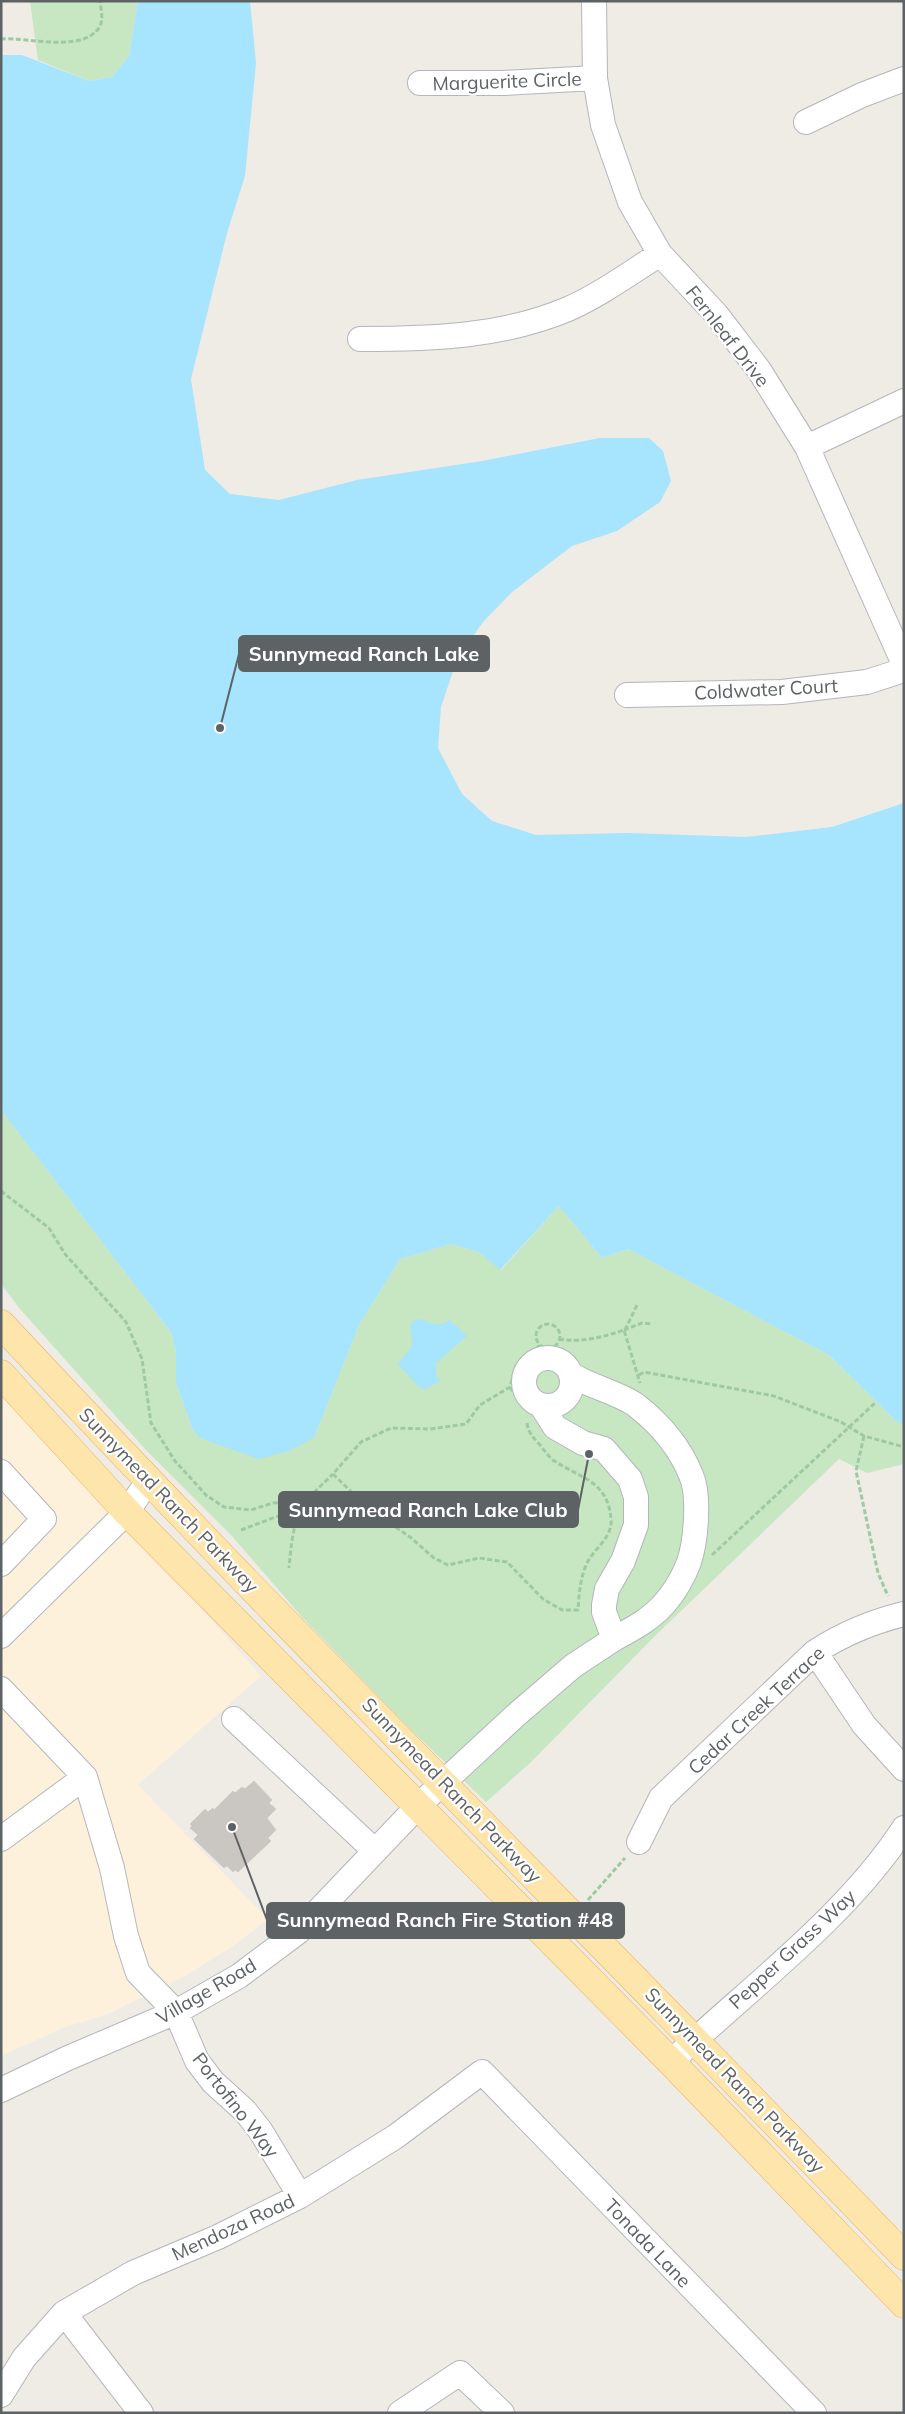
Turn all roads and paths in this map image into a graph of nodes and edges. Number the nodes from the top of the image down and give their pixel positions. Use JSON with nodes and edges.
{"nodes":[{"id":1,"x":100,"y":1,"type":"edge"},
{"id":2,"x":594,"y":1,"type":"edge"},
{"id":3,"x":1,"y":39,"type":"edge"},
{"id":4,"x":595,"y":78,"type":"junction"},
{"id":5,"x":904,"y":79,"type":"edge"},
{"id":6,"x":420,"y":83,"type":"dead end"},
{"id":7,"x":806,"y":122,"type":"dead end"},
{"id":8,"x":660,"y":254,"type":"junction"},
{"id":9,"x":360,"y":339,"type":"dead end"},
{"id":10,"x":904,"y":401,"type":"edge"},
{"id":11,"x":808,"y":447,"type":"junction"},
{"id":12,"x":904,"y":664,"type":"edge"},
{"id":13,"x":904,"y":670,"type":"edge"},
{"id":14,"x":627,"y":695,"type":"dead end"},
{"id":15,"x":1,"y":1191,"type":"edge"},
{"id":16,"x":637,"y":1305,"type":"dead end"},
{"id":17,"x":1,"y":1324,"type":"edge"},
{"id":18,"x":652,"y":1324,"type":"dead end"},
{"id":19,"x":624,"y":1330,"type":"junction"},
{"id":20,"x":559,"y":1339,"type":"junction"},
{"id":21,"x":540,"y":1346,"type":"junction"},
{"id":22,"x":1,"y":1374,"type":"edge"},
{"id":23,"x":572,"y":1375,"type":"junction"},
{"id":24,"x":639,"y":1375,"type":"junction"},
{"id":25,"x":510,"y":1387,"type":"junction"},
{"id":26,"x":641,"y":1389,"type":"dead end"},
{"id":27,"x":875,"y":1403,"type":"dead end"},
{"id":28,"x":530,"y":1411,"type":"junction"},
{"id":29,"x":850,"y":1427,"type":"junction"},
{"id":30,"x":864,"y":1436,"type":"junction"},
{"id":31,"x":904,"y":1447,"type":"edge"},
{"id":32,"x":1,"y":1472,"type":"edge"},
{"id":33,"x":334,"y":1474,"type":"junction"},
{"id":34,"x":148,"y":1481,"type":"junction"},
{"id":35,"x":304,"y":1502,"type":"junction"},
{"id":36,"x":127,"y":1512,"type":"junction"},
{"id":37,"x":241,"y":1530,"type":"dead end"},
{"id":38,"x":710,"y":1558,"type":"dead end"},
{"id":39,"x":1,"y":1564,"type":"edge"},
{"id":40,"x":289,"y":1568,"type":"dead end"},
{"id":41,"x":888,"y":1596,"type":"dead end"},
{"id":42,"x":904,"y":1614,"type":"edge"},
{"id":43,"x":4,"y":1628,"type":"edge"},
{"id":44,"x":614,"y":1639,"type":"junction"},
{"id":45,"x":815,"y":1652,"type":"junction"},
{"id":46,"x":1,"y":1689,"type":"edge"},
{"id":47,"x":234,"y":1719,"type":"dead end"},
{"id":48,"x":904,"y":1769,"type":"edge"},
{"id":49,"x":85,"y":1778,"type":"junction"},
{"id":50,"x":443,"y":1782,"type":"junction"},
{"id":51,"x":419,"y":1805,"type":"junction"},
{"id":52,"x":904,"y":1828,"type":"edge"},
{"id":53,"x":1,"y":1839,"type":"edge"},
{"id":54,"x":639,"y":1842,"type":"joint"},
{"id":55,"x":375,"y":1851,"type":"junction"},
{"id":56,"x":574,"y":1915,"type":"junction"},
{"id":57,"x":176,"y":2012,"type":"junction"},
{"id":58,"x":696,"y":2039,"type":"junction"},
{"id":59,"x":671,"y":2062,"type":"junction"},
{"id":60,"x":482,"y":2072,"type":"joint"},
{"id":61,"x":1,"y":2090,"type":"edge"},
{"id":62,"x":300,"y":2196,"type":"junction"},
{"id":63,"x":904,"y":2256,"type":"edge"},
{"id":64,"x":904,"y":2304,"type":"edge"},
{"id":65,"x":64,"y":2313,"type":"junction"},
{"id":66,"x":1,"y":2395,"type":"edge"},
{"id":67,"x":141,"y":2413,"type":"edge"},
{"id":68,"x":400,"y":2413,"type":"edge"},
{"id":69,"x":502,"y":2413,"type":"edge"},
{"id":70,"x":814,"y":2413,"type":"edge"}],
"edges":[{"from":1,"to":3,"type":"path"},
{"from":2,"to":4,"type":"street","name":"Fernleaf Drive"},
{"from":4,"to":6,"type":"street","name":"Marguerite Circle"},
{"from":4,"to":8,"type":"street","name":"Fernleaf Drive"},
{"from":5,"to":7,"type":"street"},
{"from":8,"to":9,"type":"street"},
{"from":8,"to":11,"type":"street","name":"Fernleaf Drive"},
{"from":10,"to":11,"type":"street"},
{"from":11,"to":12,"type":"street","name":"Fernleaf Drive"},
{"from":13,"to":14,"type":"street","name":"Coldwater Court"},
{"from":15,"to":35,"type":"path"},
{"from":16,"to":19,"type":"path"},
{"from":17,"to":34,"type":"main road","name":"Sunnymead Ranch Parkway"},
{"from":18,"to":19,"type":"path"},
{"from":19,"to":20,"type":"path"},
{"from":19,"to":24,"type":"path"},
{"from":20,"to":21,"type":"path"},
{"from":20,"to":21,"type":"path"},
{"from":21,"to":25,"type":"path"},
{"from":22,"to":36,"type":"main road","name":"Sunnymead Ranch Parkway"},
{"from":23,"to":28,"type":"street"},
{"from":23,"to":28,"type":"street","name":"Village Road"},
{"from":23,"to":44,"type":"street","name":"Village Road"},
{"from":24,"to":26,"type":"path"},
{"from":24,"to":29,"type":"path"},
{"from":25,"to":28,"type":"path"},
{"from":25,"to":33,"type":"path"},
{"from":27,"to":29,"type":"path"},
{"from":28,"to":33,"type":"path"},
{"from":28,"to":44,"type":"street"},
{"from":29,"to":30,"type":"path"},
{"from":29,"to":38,"type":"path"},
{"from":30,"to":31,"type":"path"},
{"from":30,"to":41,"type":"path"},
{"from":32,"to":39,"type":"street"},
{"from":33,"to":35,"type":"path"},
{"from":34,"to":36,"type":"street"},
{"from":34,"to":50,"type":"main road","name":"Sunnymead Ranch Parkway"},
{"from":35,"to":37,"type":"path"},
{"from":35,"to":40,"type":"path"},
{"from":36,"to":43,"type":"street"},
{"from":36,"to":51,"type":"main road","name":"Sunnymead Ranch Parkway"},
{"from":42,"to":45,"type":"street","name":"Cedar Creek Terrace"},
{"from":44,"to":50,"type":"street","name":"Village Road"},
{"from":45,"to":48,"type":"street"},
{"from":45,"to":54,"type":"street","name":"Cedar Creek Terrace"},
{"from":46,"to":49,"type":"street"},
{"from":47,"to":55,"type":"street"},
{"from":49,"to":53,"type":"street"},
{"from":49,"to":57,"type":"street"},
{"from":50,"to":51,"type":"street","name":"Village Road"},
{"from":50,"to":56,"type":"main road","name":"Sunnymead Ranch Parkway"},
{"from":51,"to":55,"type":"street","name":"Village Road"},
{"from":51,"to":59,"type":"main road","name":"Sunnymead Ranch Parkway"},
{"from":52,"to":58,"type":"street","name":"Pepper Grass Way"},
{"from":54,"to":56,"type":"path"},
{"from":55,"to":57,"type":"street","name":"Village Road"},
{"from":56,"to":58,"type":"main road","name":"Sunnymead Ranch Parkway"},
{"from":57,"to":61,"type":"street","name":"Village Road"},
{"from":57,"to":62,"type":"street","name":"Portofino Way"},
{"from":58,"to":59,"type":"street","name":"Pepper Grass Way"},
{"from":58,"to":63,"type":"main road","name":"Sunnymead Ranch Parkway"},
{"from":59,"to":64,"type":"main road","name":"Sunnymead Ranch Parkway"},
{"from":60,"to":62,"type":"street","name":"Mendoza Road"},
{"from":60,"to":70,"type":"street","name":"Tonada Lane"},
{"from":62,"to":65,"type":"street","name":"Mendoza Road"},
{"from":65,"to":66,"type":"street","name":"Mendoza Road"},
{"from":65,"to":67,"type":"street"},
{"from":68,"to":69,"type":"street"}]}
